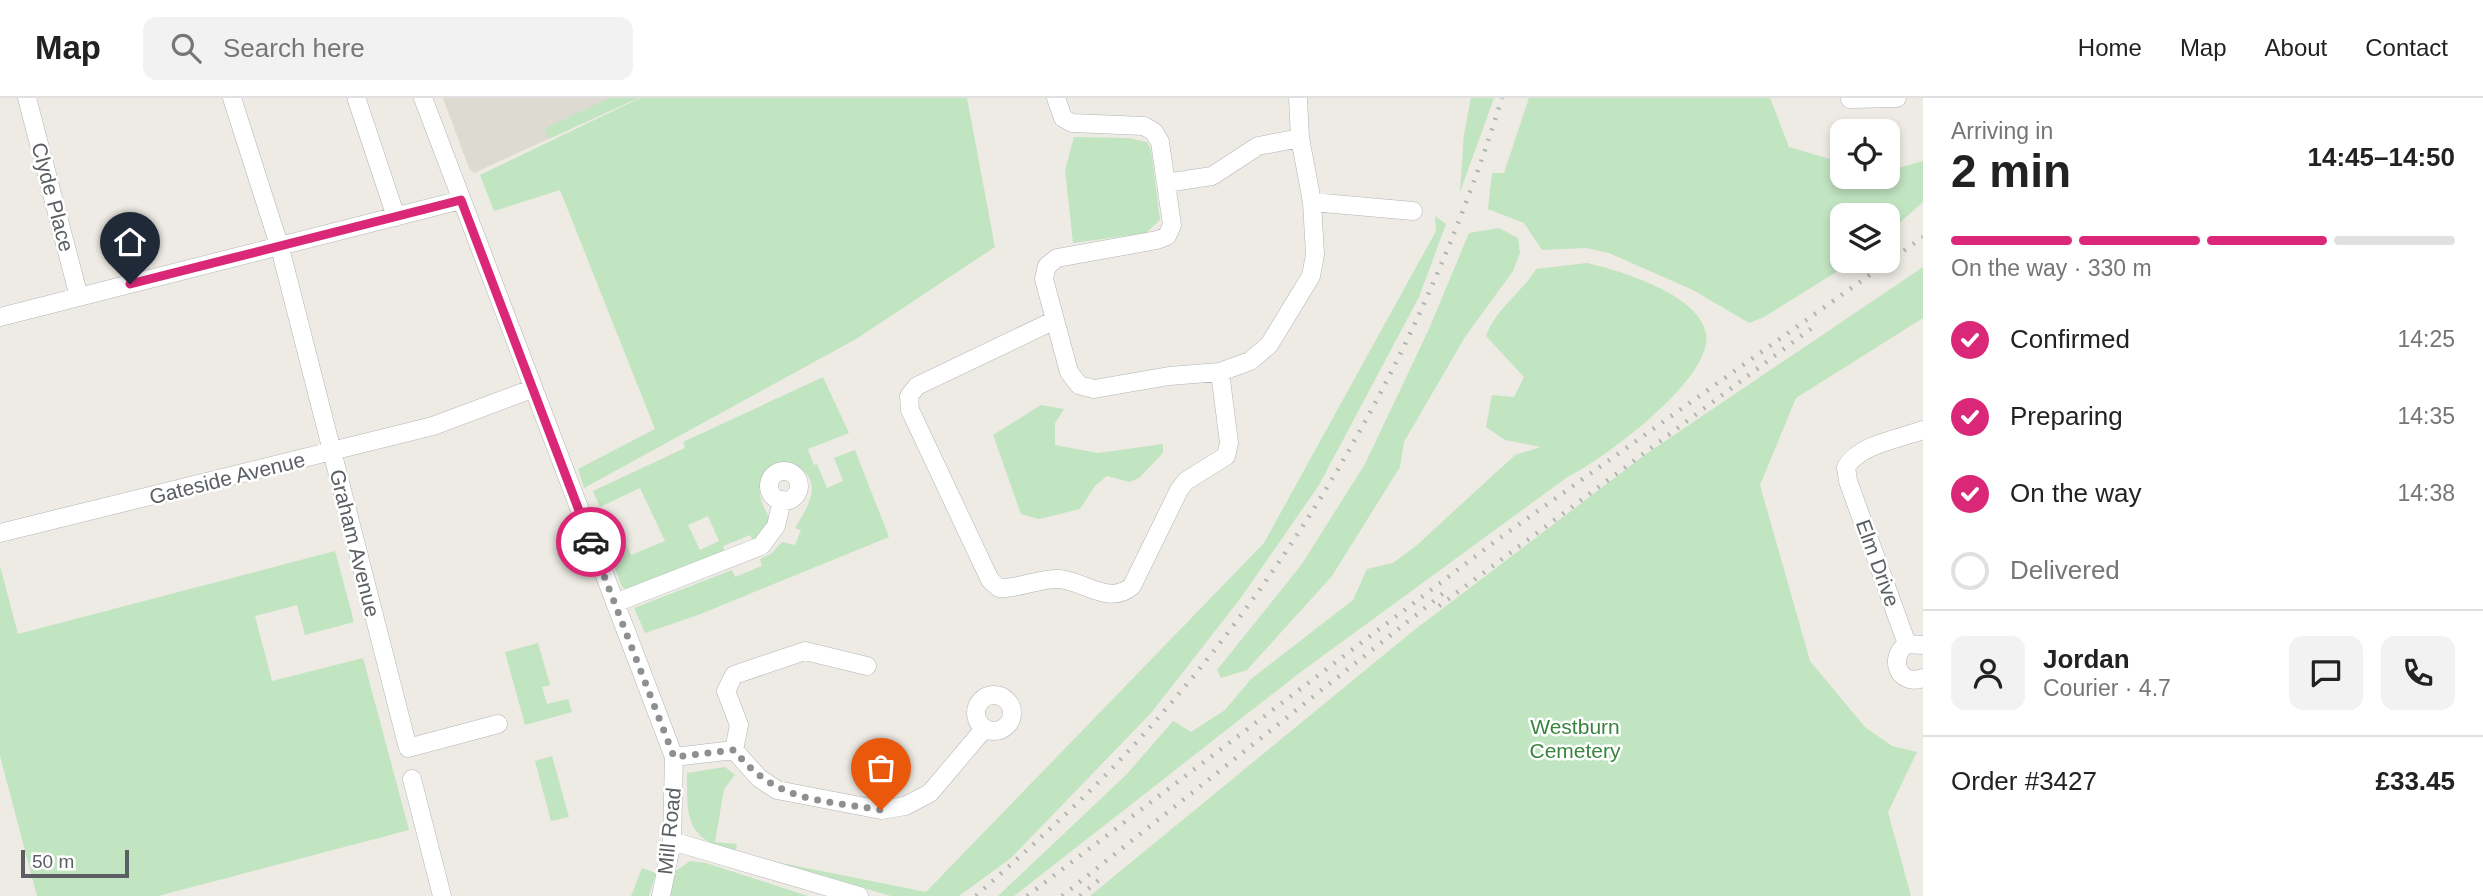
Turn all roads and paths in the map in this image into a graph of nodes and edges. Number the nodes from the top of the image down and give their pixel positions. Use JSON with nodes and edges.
{"nodes":[{"id":1,"x":27,"y":98,"type":"edge"},
{"id":2,"x":232,"y":98,"type":"edge"},
{"id":3,"x":424,"y":98,"type":"edge"},
{"id":4,"x":1056,"y":98,"type":"edge"},
{"id":5,"x":1298,"y":98,"type":"edge"},
{"id":6,"x":1897,"y":98,"type":"edge"},
{"id":7,"x":1850,"y":99,"type":"edge"},
{"id":8,"x":357,"y":100,"type":"dead end"},
{"id":9,"x":1300,"y":138,"type":"junction"},
{"id":10,"x":1166,"y":183,"type":"junction"},
{"id":11,"x":461,"y":200,"type":"junction"},
{"id":12,"x":1312,"y":202,"type":"junction"},
{"id":13,"x":1413,"y":211,"type":"dead end"},
{"id":14,"x":396,"y":217,"type":"junction"},
{"id":15,"x":280,"y":247,"type":"junction"},
{"id":16,"x":79,"y":296,"type":"junction"},
{"id":17,"x":0,"y":317,"type":"edge"},
{"id":18,"x":1055,"y":320,"type":"junction"},
{"id":19,"x":1220,"y":372,"type":"junction"},
{"id":20,"x":532,"y":389,"type":"junction"},
{"id":21,"x":1923,"y":430,"type":"edge"},
{"id":22,"x":332,"y":452,"type":"junction"},
{"id":23,"x":782,"y":500,"type":"dead end"},
{"id":24,"x":0,"y":533,"type":"edge"},
{"id":25,"x":615,"y":603,"type":"junction"},
{"id":26,"x":1915,"y":645,"type":"edge"},
{"id":27,"x":867,"y":666,"type":"dead end"},
{"id":28,"x":1923,"y":678,"type":"edge"},
{"id":29,"x":498,"y":724,"type":"dead end"},
{"id":30,"x":984,"y":729,"type":"dead end"},
{"id":31,"x":734,"y":750,"type":"junction"},
{"id":32,"x":674,"y":757,"type":"junction"},
{"id":33,"x":412,"y":779,"type":"dead end"},
{"id":34,"x":672,"y":841,"type":"junction"},
{"id":35,"x":442,"y":896,"type":"edge"},
{"id":36,"x":661,"y":896,"type":"edge"},
{"id":37,"x":859,"y":896,"type":"edge"}],
"edges":[{"from":1,"to":16,"type":"street","name":"Clyde Place"},
{"from":2,"to":15,"type":"street","name":"Graham Avenue"},
{"from":3,"to":11,"type":"street","name":"Mill Road"},
{"from":4,"to":10,"type":"street"},
{"from":5,"to":9,"type":"street"},
{"from":6,"to":7,"type":"street"},
{"from":8,"to":14,"type":"street"},
{"from":9,"to":10,"type":"street"},
{"from":9,"to":12,"type":"street"},
{"from":10,"to":18,"type":"street"},
{"from":11,"to":14,"type":"street"},
{"from":11,"to":20,"type":"street","name":"Mill Road"},
{"from":12,"to":13,"type":"street"},
{"from":12,"to":19,"type":"street"},
{"from":14,"to":15,"type":"street"},
{"from":15,"to":16,"type":"street"},
{"from":15,"to":22,"type":"street","name":"Graham Avenue"},
{"from":16,"to":17,"type":"street"},
{"from":18,"to":19,"type":"street"},
{"from":18,"to":19,"type":"street"},
{"from":20,"to":22,"type":"street","name":"Gateside Avenue"},
{"from":20,"to":25,"type":"street","name":"Mill Road"},
{"from":21,"to":26,"type":"street","name":"Elm Drive"},
{"from":22,"to":24,"type":"street","name":"Gateside Avenue"},
{"from":22,"to":29,"type":"street","name":"Graham Avenue"},
{"from":23,"to":25,"type":"street"},
{"from":25,"to":32,"type":"street","name":"Mill Road"},
{"from":26,"to":28,"type":"street"},
{"from":27,"to":31,"type":"street"},
{"from":30,"to":31,"type":"street"},
{"from":31,"to":32,"type":"street"},
{"from":32,"to":34,"type":"street","name":"Mill Road"},
{"from":33,"to":35,"type":"street"},
{"from":34,"to":36,"type":"street","name":"Mill Road"},
{"from":34,"to":37,"type":"street"}]}
